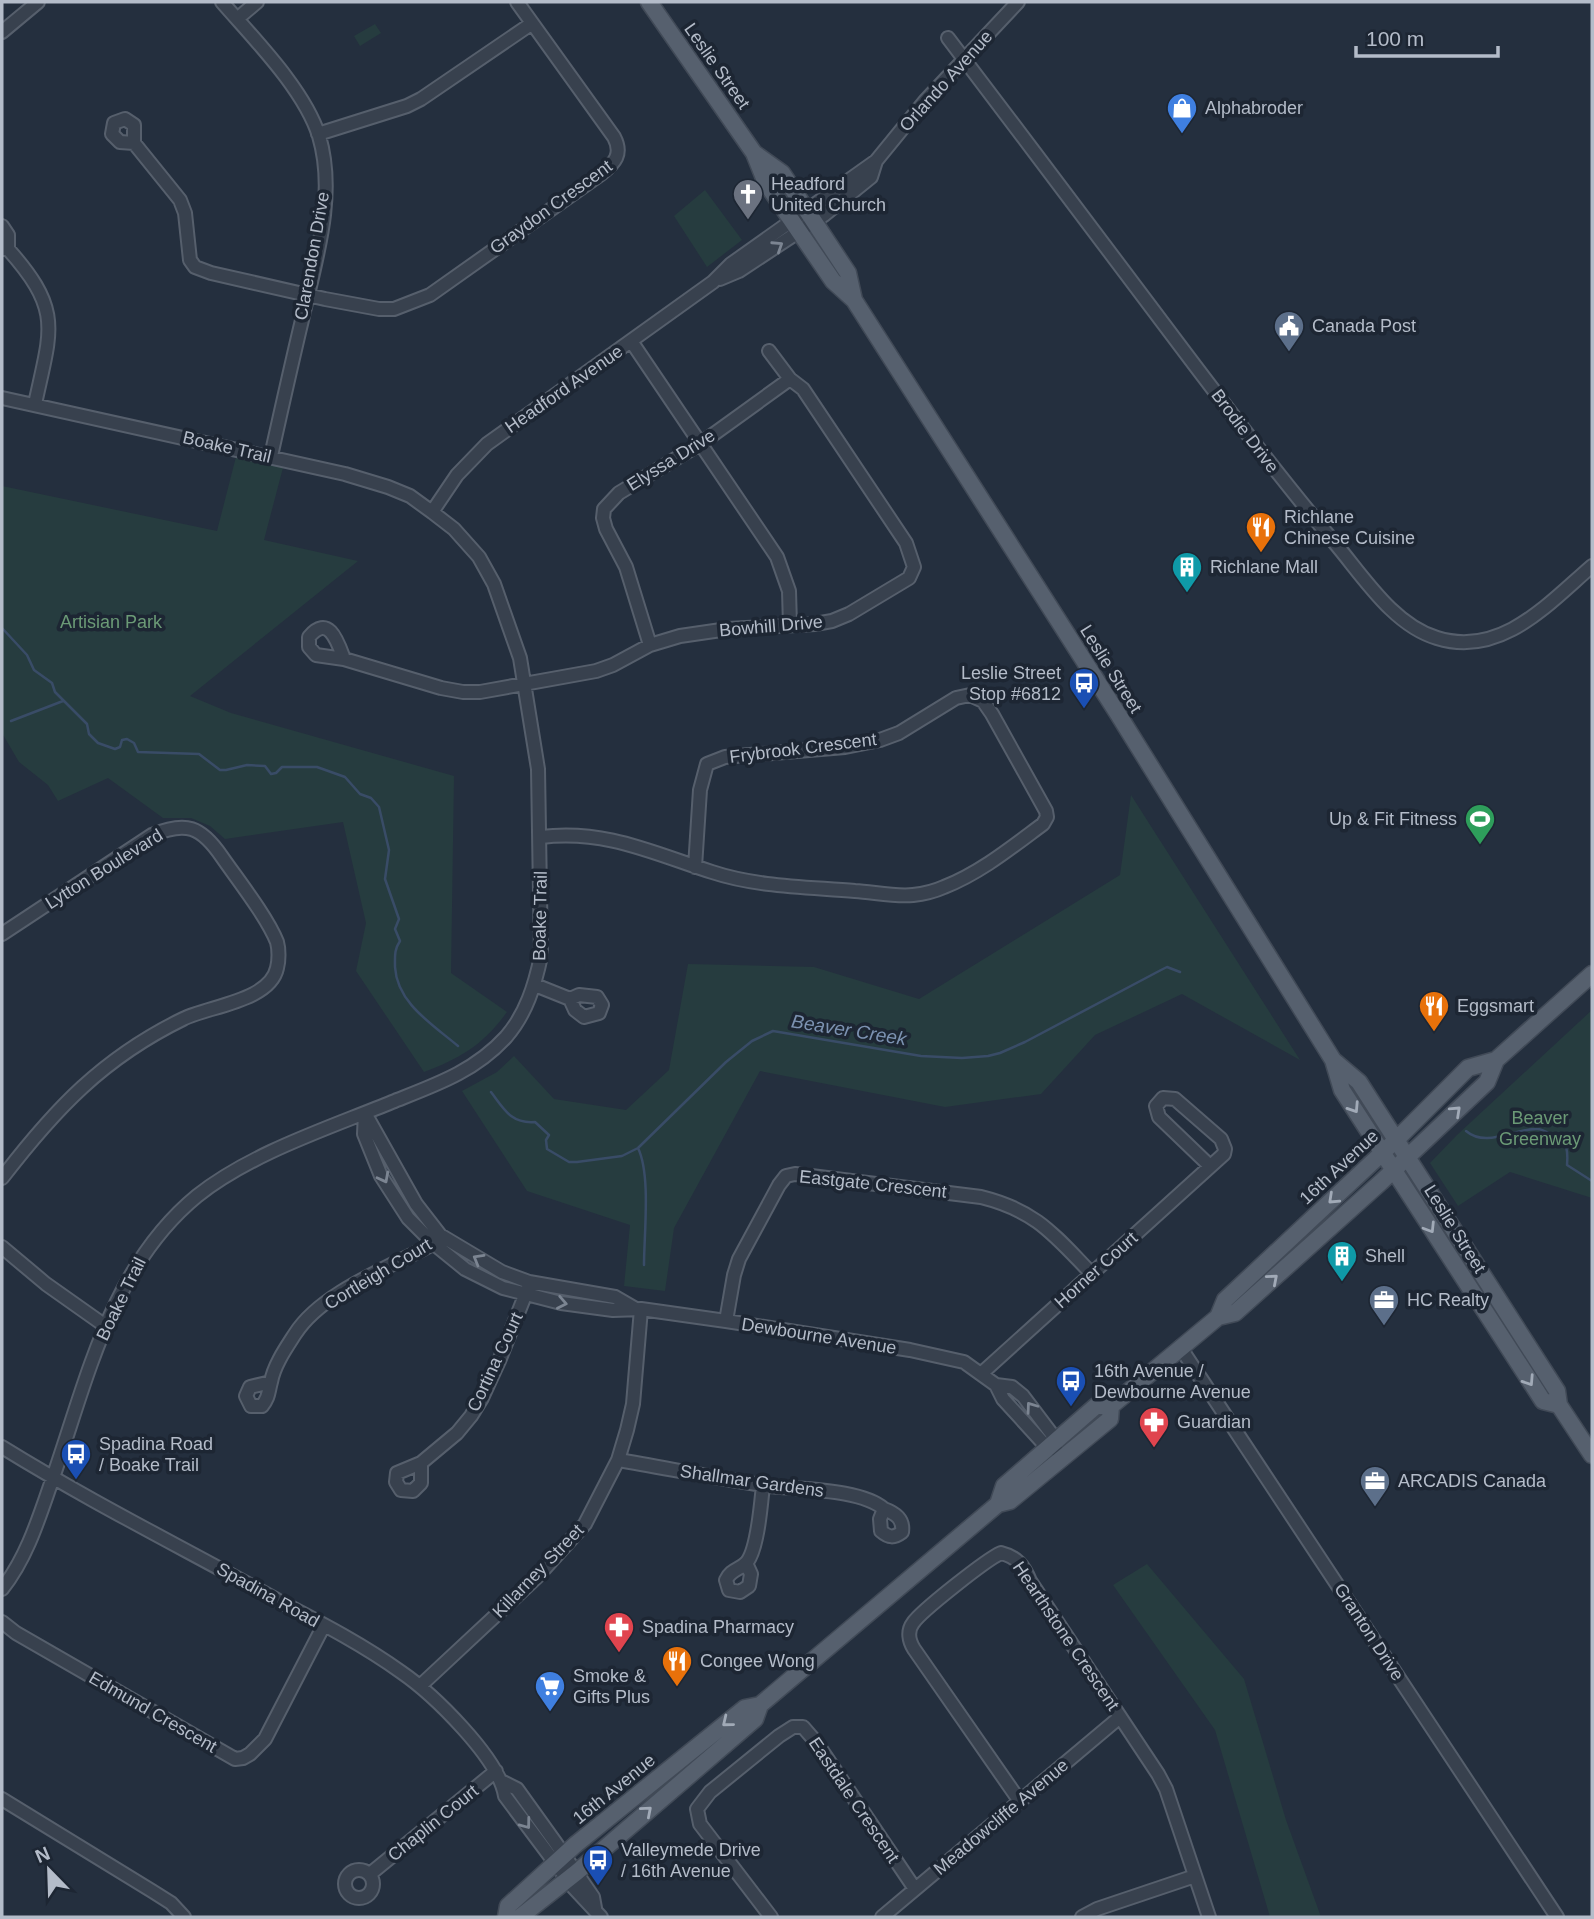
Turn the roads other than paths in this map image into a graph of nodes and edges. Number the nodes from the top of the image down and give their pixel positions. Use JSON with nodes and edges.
{"nodes":[{"id":1,"x":38,"y":2,"type":"edge"},
{"id":2,"x":222,"y":2,"type":"edge"},
{"id":3,"x":257,"y":2,"type":"edge"},
{"id":4,"x":517,"y":2,"type":"edge"},
{"id":5,"x":649,"y":2,"type":"edge"},
{"id":6,"x":1018,"y":2,"type":"edge"},
{"id":7,"x":237,"y":19,"type":"junction"},
{"id":8,"x":531,"y":24,"type":"junction"},
{"id":9,"x":2,"y":32,"type":"edge"},
{"id":10,"x":948,"y":38,"type":"dead end"},
{"id":11,"x":964,"y":59,"type":"junction"},
{"id":12,"x":318,"y":134,"type":"junction"},
{"id":13,"x":134,"y":144,"type":"dead end"},
{"id":14,"x":754,"y":152,"type":"junction"},
{"id":15,"x":811,"y":217,"type":"junction"},
{"id":16,"x":2,"y":226,"type":"edge"},
{"id":17,"x":797,"y":226,"type":"junction"},
{"id":18,"x":5,"y":249,"type":"edge"},
{"id":19,"x":307,"y":295,"type":"junction"},
{"id":20,"x":854,"y":300,"type":"junction"},
{"id":21,"x":631,"y":341,"type":"junction"},
{"id":22,"x":769,"y":351,"type":"dead end"},
{"id":23,"x":790,"y":379,"type":"junction"},
{"id":24,"x":2,"y":398,"type":"edge"},
{"id":25,"x":35,"y":404,"type":"junction"},
{"id":26,"x":700,"y":444,"type":"junction"},
{"id":27,"x":271,"y":456,"type":"junction"},
{"id":28,"x":432,"y":512,"type":"junction"},
{"id":29,"x":1592,"y":566,"type":"edge"},
{"id":30,"x":790,"y":625,"type":"junction"},
{"id":31,"x":650,"y":645,"type":"junction"},
{"id":32,"x":344,"y":659,"type":"dead end"},
{"id":33,"x":524,"y":684,"type":"junction"},
{"id":34,"x":541,"y":837,"type":"junction"},
{"id":35,"x":695,"y":867,"type":"junction"},
{"id":36,"x":2,"y":934,"type":"edge"},
{"id":37,"x":1592,"y":974,"type":"edge"},
{"id":38,"x":535,"y":985,"type":"junction"},
{"id":39,"x":570,"y":999,"type":"dead end"},
{"id":40,"x":1333,"y":1060,"type":"junction"},
{"id":41,"x":1496,"y":1060,"type":"junction"},
{"id":42,"x":365,"y":1114,"type":"junction"},
{"id":43,"x":1396,"y":1140,"type":"junction"},
{"id":44,"x":1383,"y":1152,"type":"junction"},
{"id":45,"x":1407,"y":1157,"type":"junction"},
{"id":46,"x":1210,"y":1166,"type":"junction"},
{"id":47,"x":1394,"y":1170,"type":"junction"},
{"id":48,"x":2,"y":1178,"type":"edge"},
{"id":49,"x":437,"y":1239,"type":"junction"},
{"id":50,"x":2,"y":1247,"type":"edge"},
{"id":51,"x":1092,"y":1274,"type":"junction"},
{"id":52,"x":528,"y":1288,"type":"junction"},
{"id":53,"x":638,"y":1309,"type":"junction"},
{"id":54,"x":1218,"y":1317,"type":"junction"},
{"id":55,"x":726,"y":1321,"type":"junction"},
{"id":56,"x":104,"y":1325,"type":"junction"},
{"id":57,"x":1180,"y":1347,"type":"junction"},
{"id":58,"x":982,"y":1373,"type":"junction"},
{"id":59,"x":271,"y":1381,"type":"dead end"},
{"id":60,"x":1559,"y":1405,"type":"junction"},
{"id":61,"x":1111,"y":1406,"type":"junction"},
{"id":62,"x":1052,"y":1444,"type":"junction"},
{"id":63,"x":2,"y":1447,"type":"edge"},
{"id":64,"x":1592,"y":1455,"type":"edge"},
{"id":65,"x":1063,"y":1459,"type":"junction"},
{"id":66,"x":618,"y":1460,"type":"junction"},
{"id":67,"x":421,"y":1463,"type":"dead end"},
{"id":68,"x":53,"y":1478,"type":"junction"},
{"id":69,"x":763,"y":1485,"type":"junction"},
{"id":70,"x":998,"y":1504,"type":"junction"},
{"id":71,"x":884,"y":1509,"type":"dead end"},
{"id":72,"x":746,"y":1563,"type":"dead end"},
{"id":73,"x":2,"y":1589,"type":"edge"},
{"id":74,"x":2,"y":1622,"type":"edge"},
{"id":75,"x":324,"y":1625,"type":"junction"},
{"id":76,"x":420,"y":1686,"type":"junction"},
{"id":77,"x":760,"y":1705,"type":"junction"},
{"id":78,"x":1120,"y":1717,"type":"junction"},
{"id":79,"x":499,"y":1777,"type":"junction"},
{"id":80,"x":2,"y":1799,"type":"edge"},
{"id":81,"x":1019,"y":1800,"type":"junction"},
{"id":82,"x":560,"y":1859,"type":"junction"},
{"id":83,"x":370,"y":1874,"type":"dead end"},
{"id":84,"x":572,"y":1875,"type":"junction"},
{"id":85,"x":1195,"y":1876,"type":"junction"},
{"id":86,"x":915,"y":1889,"type":"junction"},
{"id":87,"x":598,"y":1913,"type":"edge"},
{"id":88,"x":184,"y":1917,"type":"edge"},
{"id":89,"x":506,"y":1917,"type":"edge"},
{"id":90,"x":520,"y":1917,"type":"edge"},
{"id":91,"x":771,"y":1917,"type":"edge"},
{"id":92,"x":882,"y":1917,"type":"edge"},
{"id":93,"x":1082,"y":1917,"type":"edge"},
{"id":94,"x":1209,"y":1917,"type":"edge"},
{"id":95,"x":1557,"y":1917,"type":"edge"}],
"edges":[{"from":1,"to":9,"type":"street"},
{"from":2,"to":7,"type":"street","name":"Clarendon Drive"},
{"from":3,"to":7,"type":"street"},
{"from":4,"to":8,"type":"street"},
{"from":5,"to":14,"type":"main road","name":"Leslie Street"},
{"from":6,"to":11,"type":"street","name":"Orlando Avenue"},
{"from":7,"to":12,"type":"street","name":"Clarendon Drive"},
{"from":8,"to":12,"type":"street"},
{"from":8,"to":19,"type":"street","name":"Graydon Crescent"},
{"from":10,"to":11,"type":"street","name":"Brodie Drive"},
{"from":11,"to":15,"type":"street","name":"Orlando Avenue"},
{"from":11,"to":29,"type":"street","name":"Brodie Drive"},
{"from":12,"to":19,"type":"street","name":"Clarendon Drive"},
{"from":13,"to":19,"type":"street"},
{"from":14,"to":15,"type":"main road","name":"Leslie Street"},
{"from":14,"to":17,"type":"main road","name":"Leslie Street"},
{"from":15,"to":17,"type":"street","name":"Orlando Avenue"},
{"from":15,"to":20,"type":"main road","name":"Leslie Street"},
{"from":16,"to":18,"type":"street"},
{"from":17,"to":20,"type":"main road","name":"Leslie Street"},
{"from":17,"to":21,"type":"street","name":"Headford Avenue"},
{"from":18,"to":25,"type":"street"},
{"from":19,"to":27,"type":"street","name":"Clarendon Drive"},
{"from":20,"to":40,"type":"main road","name":"Leslie Street"},
{"from":21,"to":26,"type":"street"},
{"from":21,"to":28,"type":"street","name":"Headford Avenue"},
{"from":22,"to":23,"type":"street","name":"Bowhill Drive"},
{"from":23,"to":26,"type":"street","name":"Elyssa Drive"},
{"from":23,"to":30,"type":"street","name":"Bowhill Drive"},
{"from":24,"to":25,"type":"street","name":"Boake Trail"},
{"from":25,"to":27,"type":"street","name":"Boake Trail"},
{"from":26,"to":30,"type":"street"},
{"from":26,"to":31,"type":"street","name":"Elyssa Drive"},
{"from":27,"to":28,"type":"street","name":"Boake Trail"},
{"from":28,"to":33,"type":"street","name":"Boake Trail"},
{"from":30,"to":31,"type":"street","name":"Bowhill Drive"},
{"from":31,"to":33,"type":"street","name":"Bowhill Drive"},
{"from":32,"to":33,"type":"street","name":"Bowhill Drive"},
{"from":33,"to":34,"type":"street","name":"Boake Trail"},
{"from":34,"to":35,"type":"street","name":"Frybrook Crescent"},
{"from":34,"to":38,"type":"street","name":"Boake Trail"},
{"from":35,"to":35,"type":"street","name":"Frybrook Crescent"},
{"from":36,"to":48,"type":"street","name":"Lytton Boulevard"},
{"from":37,"to":41,"type":"main road","name":"16th Avenue"},
{"from":38,"to":39,"type":"street"},
{"from":38,"to":42,"type":"street","name":"Boake Trail"},
{"from":40,"to":43,"type":"main road","name":"Leslie Street"},
{"from":40,"to":44,"type":"main road","name":"Leslie Street","one_way":true},
{"from":41,"to":43,"type":"main road","name":"16th Avenue"},
{"from":45,"to":41,"type":"main road","name":"16th Avenue","one_way":true},
{"from":42,"to":49,"type":"street","name":"Dewbourne Avenue"},
{"from":42,"to":56,"type":"street","name":"Boake Trail"},
{"from":43,"to":44,"type":"main road","name":"16th Avenue"},
{"from":43,"to":45,"type":"main road","name":"Leslie Street"},
{"from":44,"to":47,"type":"main road","name":"Leslie Street"},
{"from":44,"to":54,"type":"main road","name":"16th Avenue","one_way":true},
{"from":45,"to":47,"type":"main road","name":"16th Avenue"},
{"from":45,"to":60,"type":"main road","name":"Leslie Street"},
{"from":46,"to":46,"type":"street","name":"Horner Court"},
{"from":46,"to":51,"type":"street","name":"Horner Court"},
{"from":54,"to":47,"type":"main road","name":"16th Avenue","one_way":true},
{"from":47,"to":60,"type":"main road","name":"Leslie Street","one_way":true},
{"from":49,"to":52,"type":"street","name":"Dewbourne Avenue"},
{"from":49,"to":59,"type":"street","name":"Cortleigh Court"},
{"from":50,"to":56,"type":"street"},
{"from":51,"to":55,"type":"street","name":"Eastgate Crescent"},
{"from":51,"to":58,"type":"street","name":"Horner Court"},
{"from":52,"to":53,"type":"street","name":"Dewbourne Avenue"},
{"from":52,"to":67,"type":"street","name":"Cortina Court"},
{"from":53,"to":55,"type":"street","name":"Dewbourne Avenue"},
{"from":53,"to":66,"type":"street","name":"Killarney Street"},
{"from":54,"to":57,"type":"main road","name":"16th Avenue"},
{"from":55,"to":58,"type":"street","name":"Dewbourne Avenue"},
{"from":56,"to":68,"type":"street","name":"Boake Trail"},
{"from":57,"to":61,"type":"main road","name":"16th Avenue"},
{"from":57,"to":95,"type":"street","name":"Granton Drive"},
{"from":58,"to":62,"type":"street","name":"Dewbourne Avenue"},
{"from":60,"to":64,"type":"main road","name":"Leslie Street"},
{"from":61,"to":62,"type":"main road","name":"16th Avenue"},
{"from":61,"to":65,"type":"main road","name":"16th Avenue"},
{"from":62,"to":65,"type":"street","name":"Dewbourne Avenue"},
{"from":62,"to":70,"type":"main road","name":"16th Avenue"},
{"from":63,"to":68,"type":"street","name":"Spadina Road"},
{"from":65,"to":70,"type":"main road","name":"16th Avenue"},
{"from":66,"to":69,"type":"street","name":"Shallmar Gardens"},
{"from":66,"to":76,"type":"street","name":"Killarney Street"},
{"from":68,"to":73,"type":"street","name":"Boake Trail"},
{"from":68,"to":75,"type":"street","name":"Spadina Road"},
{"from":69,"to":71,"type":"street","name":"Shallmar Gardens"},
{"from":69,"to":72,"type":"street"},
{"from":70,"to":77,"type":"main road","name":"16th Avenue"},
{"from":74,"to":75,"type":"street","name":"Edmund Crescent"},
{"from":75,"to":76,"type":"street","name":"Spadina Road"},
{"from":76,"to":79,"type":"street","name":"Spadina Road"},
{"from":77,"to":82,"type":"main road","name":"16th Avenue","one_way":true},
{"from":84,"to":77,"type":"main road","name":"16th Avenue","one_way":true},
{"from":78,"to":81,"type":"street","name":"Meadowcliffe Avenue"},
{"from":78,"to":81,"type":"street","name":"Hearthstone Crescent"},
{"from":78,"to":85,"type":"street"},
{"from":79,"to":82,"type":"street","name":"Spadina Road"},
{"from":79,"to":83,"type":"street","name":"Chaplin Court"},
{"from":80,"to":88,"type":"street"},
{"from":81,"to":86,"type":"street","name":"Meadowcliffe Avenue"},
{"from":82,"to":84,"type":"street","name":"Spadina Road"},
{"from":82,"to":89,"type":"main road","name":"16th Avenue"},
{"from":84,"to":87,"type":"street","name":"Spadina Road"},
{"from":84,"to":90,"type":"main road","name":"16th Avenue"},
{"from":85,"to":93,"type":"street"},
{"from":85,"to":94,"type":"street"},
{"from":86,"to":91,"type":"street","name":"Eastdale Crescent"},
{"from":86,"to":92,"type":"street","name":"Meadowcliffe Avenue"}]}
